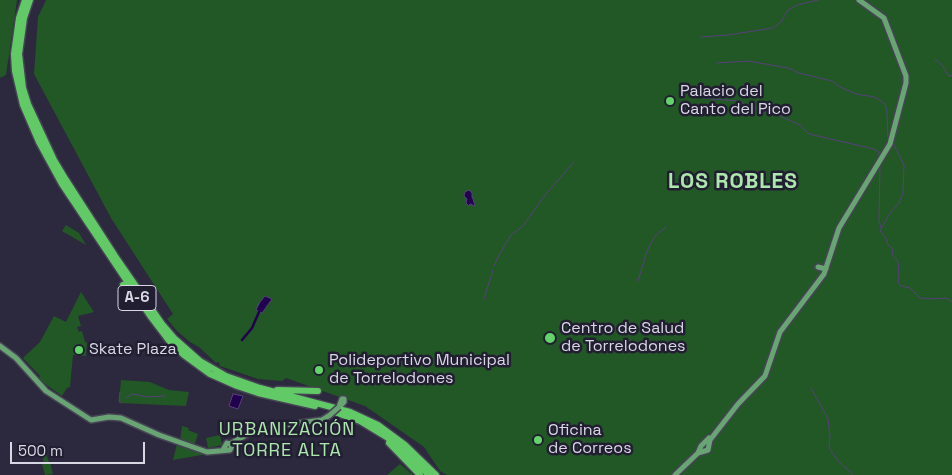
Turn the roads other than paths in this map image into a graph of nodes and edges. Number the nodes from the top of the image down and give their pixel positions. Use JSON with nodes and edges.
{"nodes":[{"id":1,"x":25,"y":0,"type":"edge"},
{"id":2,"x":30,"y":0,"type":"edge"},
{"id":3,"x":859,"y":0,"type":"edge"},
{"id":4,"x":123,"y":285,"type":"dead end"},
{"id":5,"x":0,"y":346,"type":"edge"},
{"id":6,"x":769,"y":368,"type":"junction"},
{"id":7,"x":210,"y":374,"type":"junction"},
{"id":8,"x":226,"y":376,"type":"junction"},
{"id":9,"x":318,"y":391,"type":"dead end"},
{"id":10,"x":340,"y":407,"type":"junction"},
{"id":11,"x":326,"y":417,"type":"junction"},
{"id":12,"x":311,"y":421,"type":"junction"},
{"id":13,"x":706,"y":445,"type":"junction"},
{"id":14,"x":420,"y":475,"type":"edge"},
{"id":15,"x":429,"y":475,"type":"edge"},
{"id":16,"x":436,"y":475,"type":"edge"},
{"id":17,"x":675,"y":475,"type":"edge"}],
"edges":[{"from":1,"to":7,"type":"highway","number":"A-6"},
{"from":2,"to":8,"type":"highway","number":"A-6"},
{"from":3,"to":6,"type":"main road"},
{"from":4,"to":7,"type":"highway"},
{"from":5,"to":12,"type":"main road"},
{"from":6,"to":13,"type":"main road"},
{"from":6,"to":13,"type":"main road"},
{"from":7,"to":10,"type":"highway","number":"A-6"},
{"from":8,"to":9,"type":"highway"},
{"from":8,"to":16,"type":"highway","number":"A-6"},
{"from":10,"to":11,"type":"main road","bridge":true},
{"from":10,"to":14,"type":"highway"},
{"from":10,"to":15,"type":"highway","number":"A-6"},
{"from":11,"to":12,"type":"main road"},
{"from":11,"to":12,"type":"main road"},
{"from":13,"to":17,"type":"main road"}]}
